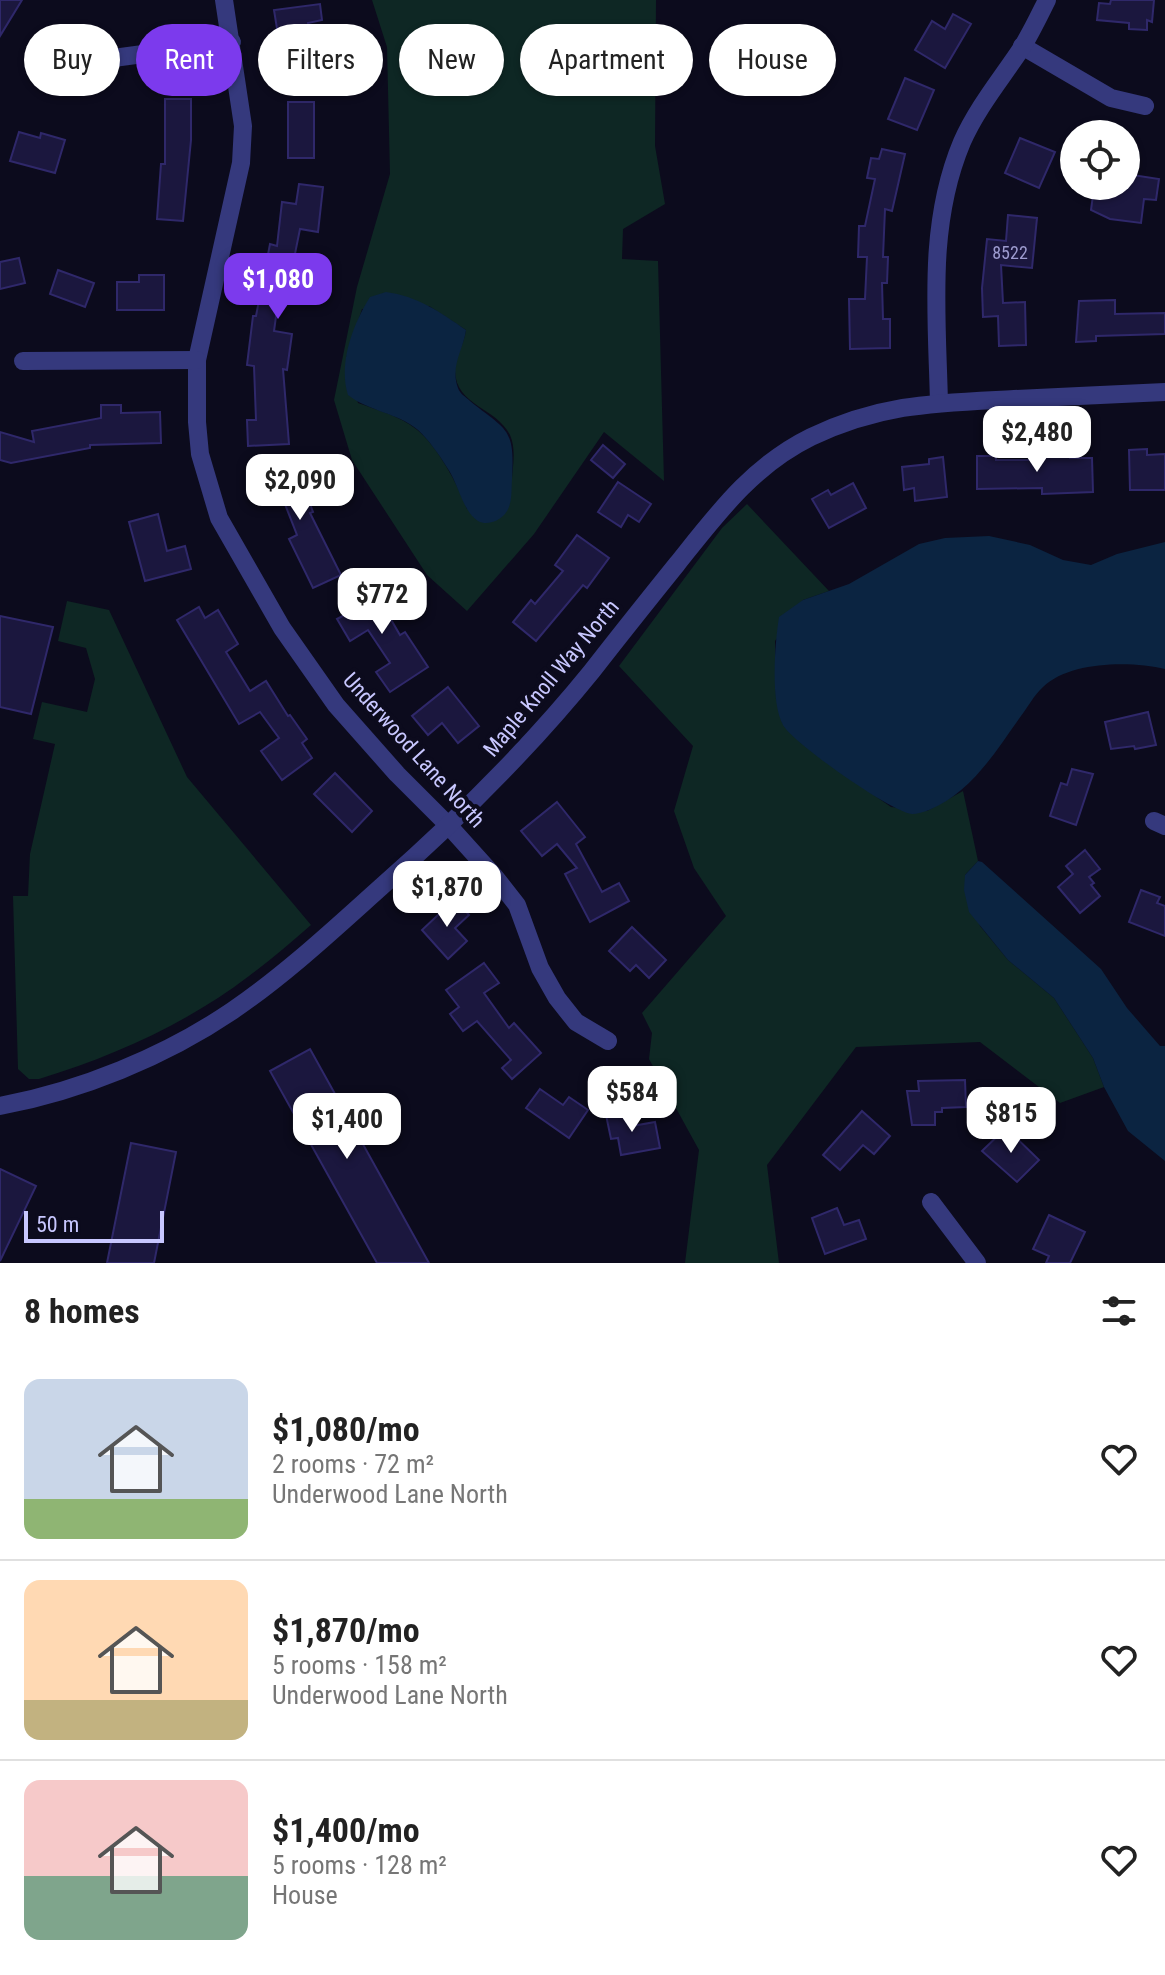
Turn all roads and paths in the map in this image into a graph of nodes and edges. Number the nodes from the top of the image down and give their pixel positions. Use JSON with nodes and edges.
{"nodes":[{"id":1,"x":224,"y":0,"type":"edge"},
{"id":2,"x":1047,"y":0,"type":"edge"},
{"id":3,"x":229,"y":24,"type":"edge"},
{"id":4,"x":1022,"y":46,"type":"junction"},
{"id":5,"x":239,"y":96,"type":"edge"},
{"id":6,"x":1145,"y":106,"type":"dead end"},
{"id":7,"x":197,"y":360,"type":"junction"},
{"id":8,"x":23,"y":361,"type":"dead end"},
{"id":9,"x":1165,"y":392,"type":"edge"},
{"id":10,"x":939,"y":403,"type":"junction"},
{"id":11,"x":449,"y":826,"type":"junction"},
{"id":12,"x":608,"y":1041,"type":"dead end"},
{"id":13,"x":0,"y":1106,"type":"edge"},
{"id":14,"x":931,"y":1202,"type":"dead end"},
{"id":15,"x":977,"y":1263,"type":"edge"}],
"edges":[{"from":1,"to":3,"type":"street","name":"Underwood Lane North"},
{"from":2,"to":4,"type":"street"},
{"from":4,"to":6,"type":"street"},
{"from":4,"to":10,"type":"street"},
{"from":5,"to":7,"type":"street","name":"Underwood Lane North"},
{"from":7,"to":8,"type":"street"},
{"from":7,"to":11,"type":"street","name":"Underwood Lane North"},
{"from":9,"to":10,"type":"street","name":"Maple Knoll Way North"},
{"from":10,"to":11,"type":"street","name":"Maple Knoll Way North"},
{"from":11,"to":12,"type":"street","name":"Underwood Lane North"},
{"from":11,"to":13,"type":"street","name":"Maple Knoll Way North"},
{"from":14,"to":15,"type":"street"}]}
